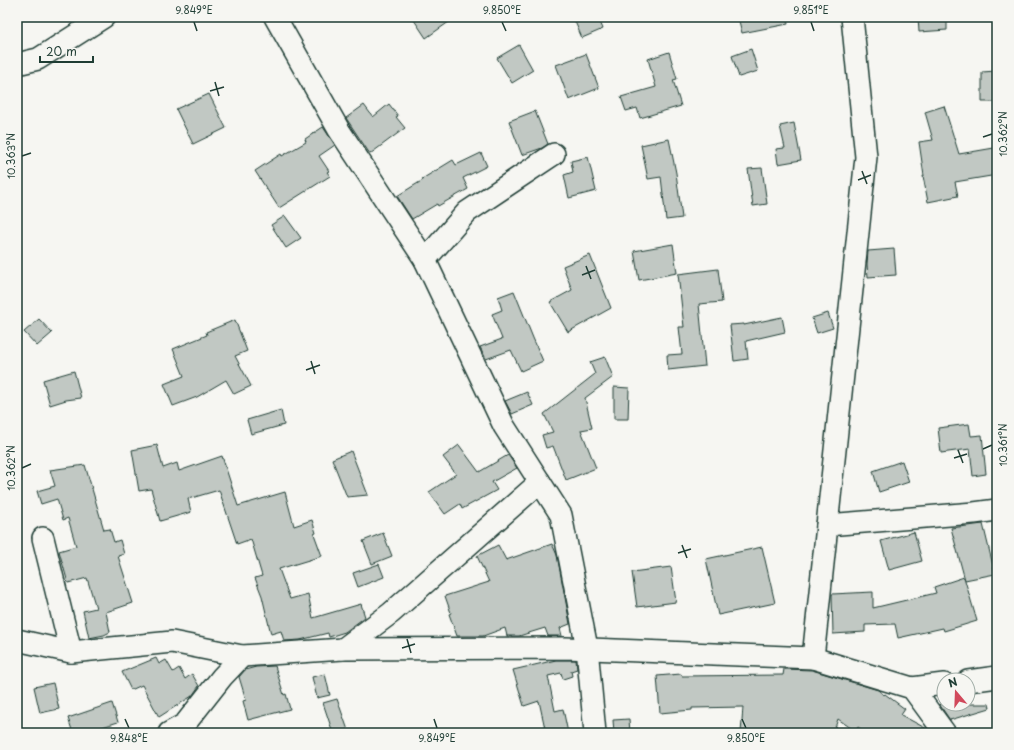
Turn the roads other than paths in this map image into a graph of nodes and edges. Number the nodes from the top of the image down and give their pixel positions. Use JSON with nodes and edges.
{"nodes":[{"id":1,"x":104,"y":17,"type":"edge"},
{"id":2,"x":276,"y":17,"type":"edge"},
{"id":3,"x":852,"y":17,"type":"edge"},
{"id":4,"x":17,"y":64,"type":"edge"},
{"id":5,"x":554,"y":154,"type":"dead end"},
{"id":6,"x":425,"y":260,"type":"junction"},
{"id":7,"x":540,"y":482,"type":"junction"},
{"id":8,"x":997,"y":510,"type":"edge"},
{"id":9,"x":827,"y":525,"type":"junction"},
{"id":10,"x":43,"y":538,"type":"dead end"},
{"id":11,"x":17,"y":640,"type":"edge"},
{"id":12,"x":587,"y":648,"type":"junction"},
{"id":13,"x":343,"y":649,"type":"junction"},
{"id":14,"x":71,"y":652,"type":"junction"},
{"id":15,"x":242,"y":656,"type":"junction"},
{"id":16,"x":812,"y":658,"type":"junction"},
{"id":17,"x":997,"y":677,"type":"edge"},
{"id":18,"x":976,"y":680,"type":"edge"},
{"id":19,"x":936,"y":685,"type":"edge"},
{"id":20,"x":912,"y":688,"type":"junction"},
{"id":21,"x":181,"y":730,"type":"edge"},
{"id":22,"x":595,"y":733,"type":"edge"},
{"id":23,"x":945,"y":733,"type":"edge"}],
"edges":[{"from":1,"to":4,"type":"street"},
{"from":2,"to":6,"type":"street"},
{"from":3,"to":9,"type":"street"},
{"from":5,"to":6,"type":"street"},
{"from":6,"to":7,"type":"street"},
{"from":7,"to":12,"type":"street"},
{"from":7,"to":13,"type":"street"},
{"from":8,"to":9,"type":"street"},
{"from":9,"to":16,"type":"street"},
{"from":10,"to":14,"type":"street"},
{"from":11,"to":14,"type":"street"},
{"from":12,"to":13,"type":"street"},
{"from":12,"to":16,"type":"street"},
{"from":12,"to":22,"type":"street"},
{"from":13,"to":15,"type":"street"},
{"from":14,"to":15,"type":"street"},
{"from":15,"to":21,"type":"street"},
{"from":16,"to":20,"type":"street"},
{"from":17,"to":18,"type":"street"},
{"from":19,"to":20,"type":"street"},
{"from":20,"to":23,"type":"street"}]}
